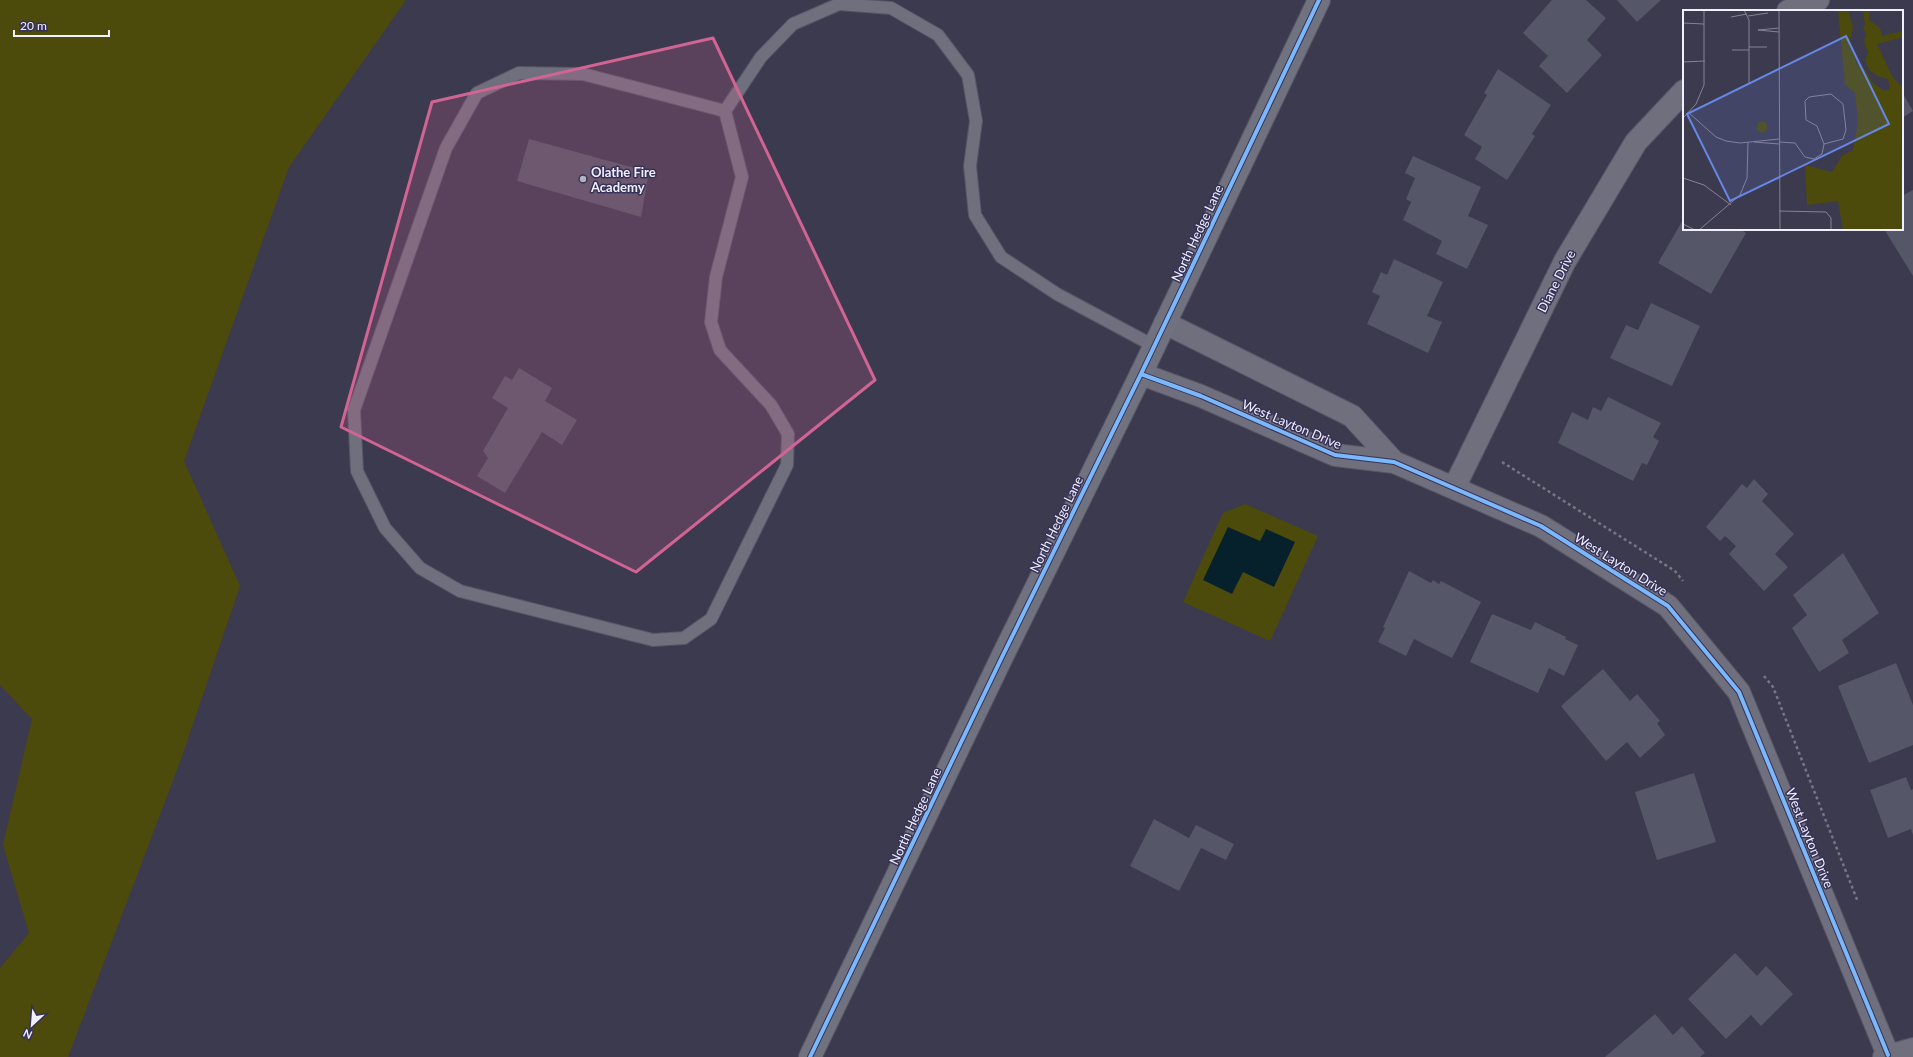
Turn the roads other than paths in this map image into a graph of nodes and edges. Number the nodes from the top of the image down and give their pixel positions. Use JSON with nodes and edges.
{"nodes":[{"id":1,"x":1319,"y":0,"type":"edge"},
{"id":2,"x":1818,"y":0,"type":"edge"},
{"id":3,"x":1791,"y":10,"type":"edge"},
{"id":4,"x":1683,"y":93,"type":"edge"},
{"id":5,"x":725,"y":111,"type":"junction"},
{"id":6,"x":1165,"y":323,"type":"junction"},
{"id":7,"x":1154,"y":346,"type":"junction"},
{"id":8,"x":1141,"y":374,"type":"junction"},
{"id":9,"x":1394,"y":462,"type":"junction"},
{"id":10,"x":1454,"y":488,"type":"junction"},
{"id":11,"x":1913,"y":1048,"type":"edge"},
{"id":12,"x":1886,"y":1056,"type":"edge"},
{"id":13,"x":810,"y":1057,"type":"edge"}],
"edges":[{"from":1,"to":6,"type":"street","name":"North Hedge Lane"},
{"from":2,"to":3,"type":"street"},
{"from":4,"to":10,"type":"street","name":"Diane Drive"},
{"from":5,"to":5,"type":"lane"},
{"from":5,"to":7,"type":"lane"},
{"from":6,"to":7,"type":"street","name":"North Hedge Lane"},
{"from":6,"to":9,"type":"street","name":"West Layton Drive"},
{"from":7,"to":8,"type":"street","name":"North Hedge Lane"},
{"from":8,"to":9,"type":"street","name":"West Layton Drive"},
{"from":8,"to":13,"type":"street","name":"North Hedge Lane"},
{"from":9,"to":10,"type":"street","name":"West Layton Drive"},
{"from":10,"to":12,"type":"street","name":"West Layton Drive"},
{"from":11,"to":12,"type":"street"}]}
